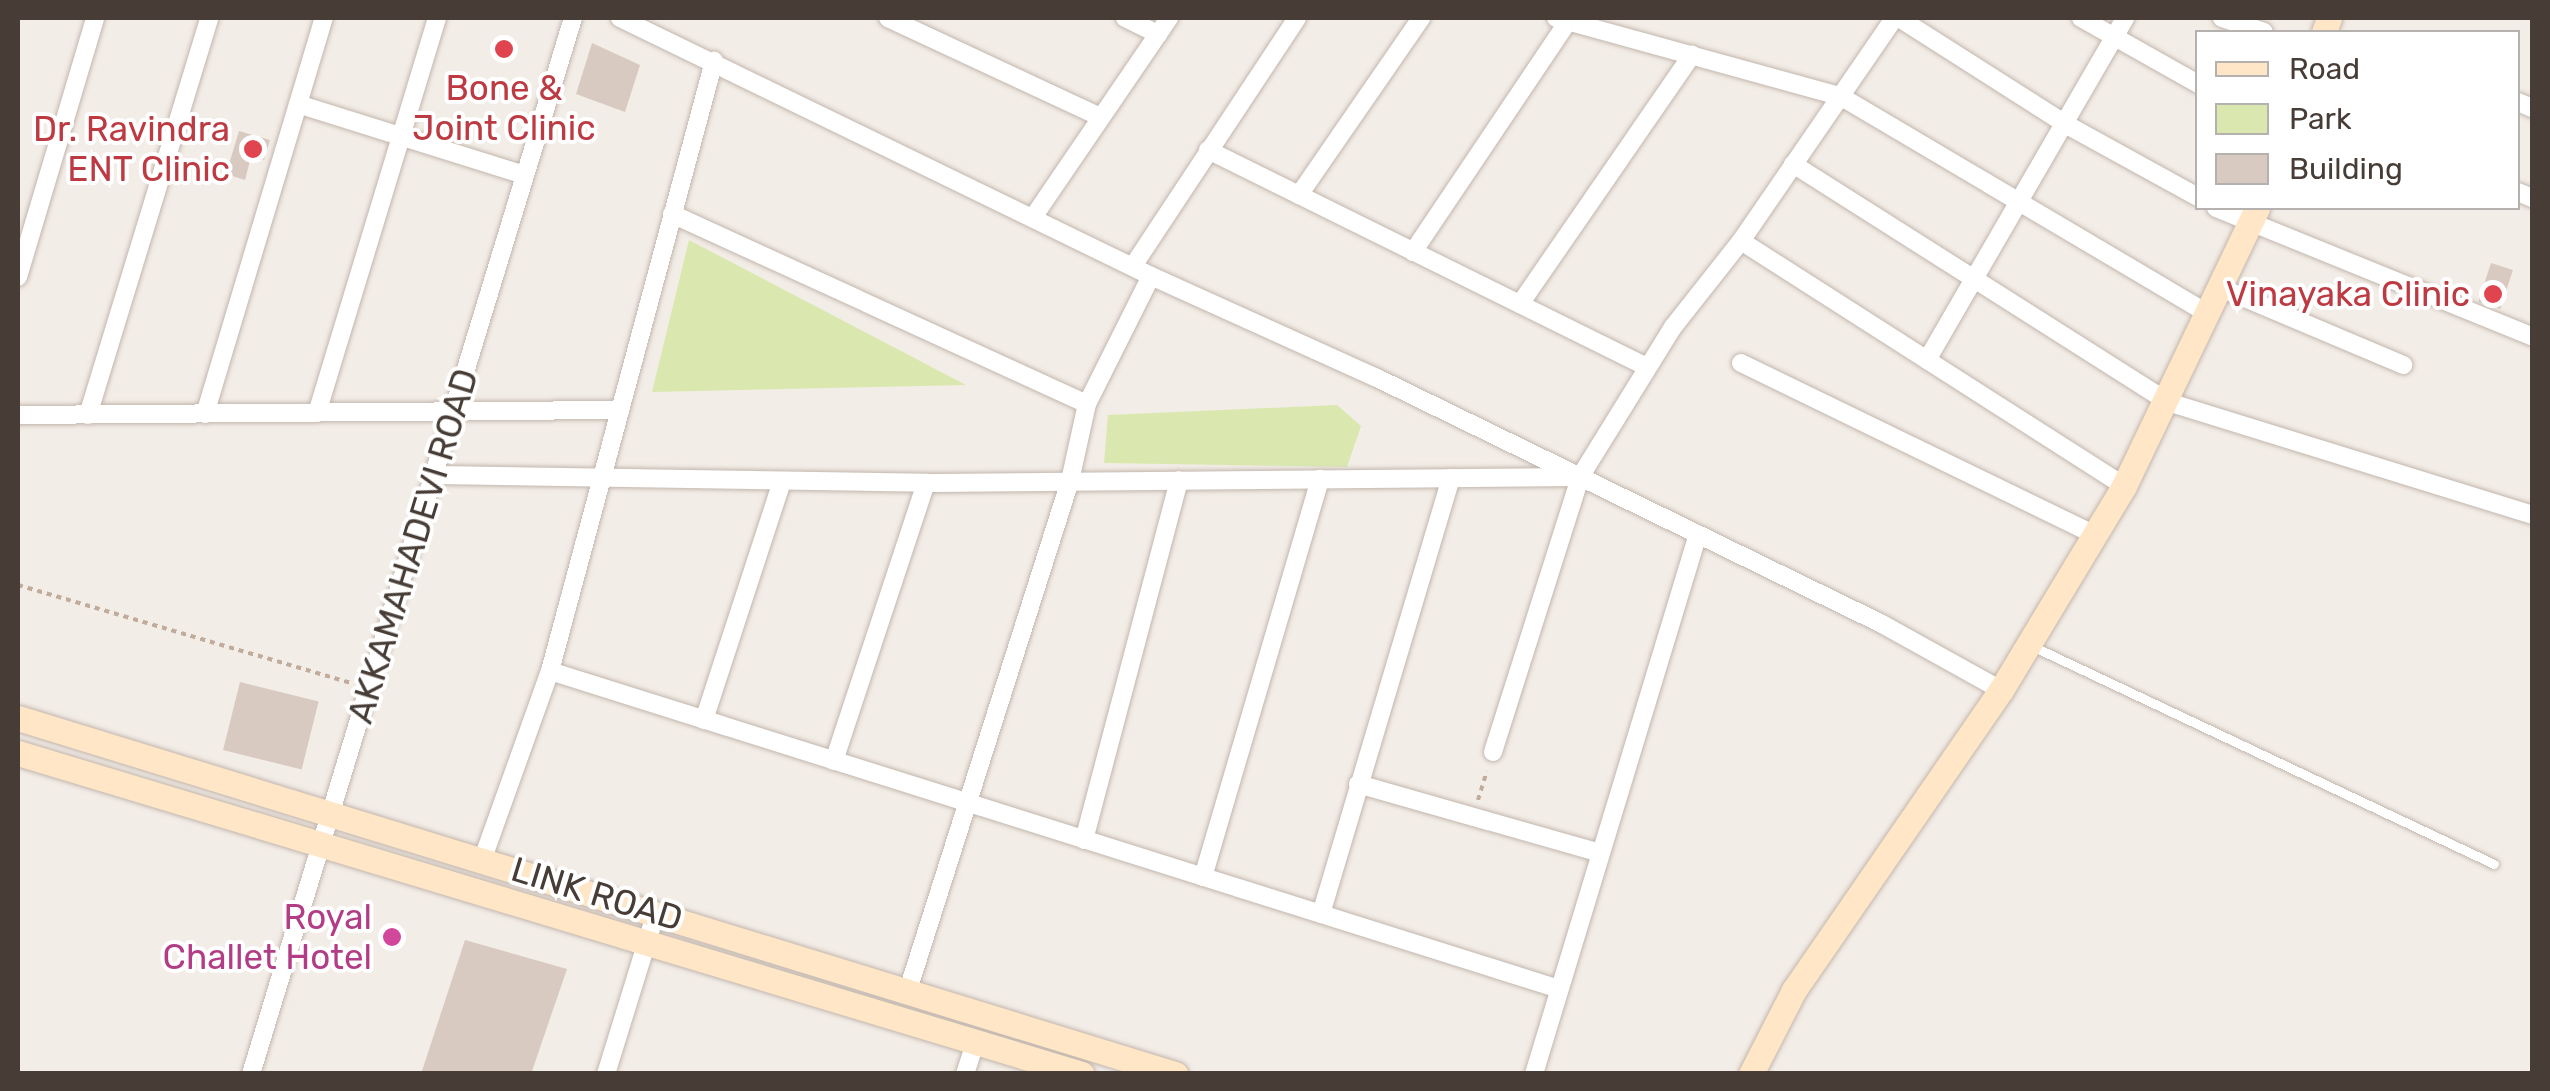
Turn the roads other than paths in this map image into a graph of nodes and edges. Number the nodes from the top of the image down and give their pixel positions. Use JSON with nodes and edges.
{"nodes":[{"id":1,"x":95,"y":18,"type":"edge"},
{"id":2,"x":209,"y":18,"type":"edge"},
{"id":3,"x":324,"y":18,"type":"edge"},
{"id":4,"x":437,"y":18,"type":"edge"},
{"id":5,"x":574,"y":18,"type":"edge"},
{"id":6,"x":620,"y":18,"type":"edge"},
{"id":7,"x":888,"y":18,"type":"edge"},
{"id":8,"x":1124,"y":18,"type":"edge"},
{"id":9,"x":1169,"y":18,"type":"edge"},
{"id":10,"x":1297,"y":18,"type":"edge"},
{"id":11,"x":1421,"y":18,"type":"edge"},
{"id":12,"x":1897,"y":18,"type":"edge"},
{"id":13,"x":2081,"y":18,"type":"edge"},
{"id":14,"x":2125,"y":18,"type":"edge"},
{"id":15,"x":2222,"y":18,"type":"edge"},
{"id":16,"x":1562,"y":19,"type":"edge"},
{"id":17,"x":915,"y":23,"type":"edge"},
{"id":18,"x":2258,"y":30,"type":"edge"},
{"id":19,"x":1158,"y":34,"type":"junction"},
{"id":20,"x":2116,"y":37,"type":"junction"},
{"id":21,"x":1692,"y":55,"type":"junction"},
{"id":22,"x":714,"y":61,"type":"junction"},
{"id":23,"x":2195,"y":82,"type":"edge"},
{"id":24,"x":1840,"y":96,"type":"junction"},
{"id":25,"x":298,"y":104,"type":"junction"},
{"id":26,"x":1100,"y":117,"type":"junction"},
{"id":27,"x":2067,"y":125,"type":"junction"},
{"id":28,"x":401,"y":136,"type":"junction"},
{"id":29,"x":1208,"y":150,"type":"junction"},
{"id":30,"x":1793,"y":164,"type":"junction"},
{"id":31,"x":524,"y":175,"type":"junction"},
{"id":32,"x":1299,"y":195,"type":"junction"},
{"id":33,"x":2195,"y":196,"type":"edge"},
{"id":34,"x":2022,"y":199,"type":"junction"},
{"id":35,"x":2224,"y":210,"type":"edge"},
{"id":36,"x":672,"y":214,"type":"junction"},
{"id":37,"x":1034,"y":216,"type":"junction"},
{"id":38,"x":2253,"y":217,"type":"edge"},
{"id":39,"x":1741,"y":241,"type":"junction"},
{"id":40,"x":1413,"y":252,"type":"junction"},
{"id":41,"x":1133,"y":266,"type":"junction"},
{"id":42,"x":1151,"y":276,"type":"junction"},
{"id":43,"x":18,"y":278,"type":"edge"},
{"id":44,"x":1974,"y":279,"type":"junction"},
{"id":45,"x":2221,"y":288,"type":"junction"},
{"id":46,"x":1520,"y":304,"type":"junction"},
{"id":47,"x":2209,"y":314,"type":"junction"},
{"id":48,"x":2532,"y":336,"type":"edge"},
{"id":49,"x":1927,"y":360,"type":"junction"},
{"id":50,"x":1741,"y":363,"type":"dead end"},
{"id":51,"x":2403,"y":365,"type":"dead end"},
{"id":52,"x":1646,"y":366,"type":"junction"},
{"id":53,"x":2168,"y":402,"type":"junction"},
{"id":54,"x":1087,"y":404,"type":"junction"},
{"id":55,"x":456,"y":410,"type":"junction"},
{"id":56,"x":619,"y":410,"type":"junction"},
{"id":57,"x":317,"y":413,"type":"junction"},
{"id":58,"x":205,"y":414,"type":"junction"},
{"id":59,"x":88,"y":415,"type":"junction"},
{"id":60,"x":18,"y":416,"type":"edge"},
{"id":61,"x":436,"y":475,"type":"junction"},
{"id":62,"x":1580,"y":477,"type":"junction"},
{"id":63,"x":602,"y":478,"type":"junction"},
{"id":64,"x":1451,"y":478,"type":"junction"},
{"id":65,"x":1320,"y":479,"type":"junction"},
{"id":66,"x":1180,"y":480,"type":"junction"},
{"id":67,"x":782,"y":481,"type":"junction"},
{"id":68,"x":1070,"y":481,"type":"junction"},
{"id":69,"x":926,"y":483,"type":"junction"},
{"id":70,"x":2124,"y":486,"type":"junction"},
{"id":71,"x":2532,"y":515,"type":"edge"},
{"id":72,"x":1698,"y":534,"type":"junction"},
{"id":73,"x":2095,"y":536,"type":"junction"},
{"id":74,"x":2028,"y":644,"type":"junction"},
{"id":75,"x":550,"y":671,"type":"junction"},
{"id":76,"x":2001,"y":690,"type":"junction"},
{"id":77,"x":18,"y":718,"type":"edge"},
{"id":78,"x":704,"y":720,"type":"junction"},
{"id":79,"x":1493,"y":752,"type":"road end"},
{"id":80,"x":18,"y":754,"type":"edge"},
{"id":81,"x":834,"y":760,"type":"junction"},
{"id":82,"x":1358,"y":784,"type":"junction"},
{"id":83,"x":970,"y":804,"type":"junction"},
{"id":84,"x":332,"y":811,"type":"junction"},
{"id":85,"x":1084,"y":840,"type":"junction"},
{"id":86,"x":320,"y":847,"type":"junction"},
{"id":87,"x":1596,"y":852,"type":"junction"},
{"id":88,"x":483,"y":858,"type":"junction"},
{"id":89,"x":2494,"y":864,"type":"dead end"},
{"id":90,"x":1203,"y":877,"type":"junction"},
{"id":91,"x":656,"y":912,"type":"junction"},
{"id":92,"x":1321,"y":914,"type":"junction"},
{"id":93,"x":646,"y":945,"type":"junction"},
{"id":94,"x":1560,"y":989,"type":"junction"},
{"id":95,"x":908,"y":990,"type":"junction"},
{"id":96,"x":975,"y":1043,"type":"junction"},
{"id":97,"x":251,"y":1074,"type":"edge"},
{"id":98,"x":606,"y":1074,"type":"edge"},
{"id":99,"x":964,"y":1074,"type":"edge"},
{"id":100,"x":1082,"y":1074,"type":"edge"},
{"id":101,"x":1175,"y":1074,"type":"edge"},
{"id":102,"x":1534,"y":1074,"type":"edge"},
{"id":103,"x":1751,"y":1074,"type":"edge"}],
"edges":[{"from":1,"to":43,"type":"street"},
{"from":2,"to":59,"type":"street"},
{"from":3,"to":25,"type":"street"},
{"from":4,"to":28,"type":"street"},
{"from":5,"to":31,"type":"street","name":"AKKAMAHADEVI ROAD"},
{"from":6,"to":22,"type":"street"},
{"from":7,"to":17,"type":"street"},
{"from":8,"to":19,"type":"street"},
{"from":9,"to":19,"type":"street"},
{"from":10,"to":29,"type":"street"},
{"from":11,"to":32,"type":"street"},
{"from":12,"to":24,"type":"street"},
{"from":12,"to":27,"type":"street"},
{"from":13,"to":20,"type":"street"},
{"from":14,"to":20,"type":"street"},
{"from":15,"to":18,"type":"street"},
{"from":16,"to":21,"type":"street"},
{"from":16,"to":40,"type":"street"},
{"from":17,"to":26,"type":"street"},
{"from":19,"to":26,"type":"street"},
{"from":20,"to":23,"type":"street"},
{"from":20,"to":27,"type":"street"},
{"from":21,"to":24,"type":"street"},
{"from":21,"to":46,"type":"street"},
{"from":22,"to":36,"type":"street"},
{"from":22,"to":37,"type":"street"},
{"from":24,"to":30,"type":"street"},
{"from":24,"to":34,"type":"street"},
{"from":25,"to":28,"type":"street"},
{"from":25,"to":58,"type":"street"},
{"from":26,"to":37,"type":"street"},
{"from":27,"to":33,"type":"street"},
{"from":27,"to":34,"type":"street"},
{"from":28,"to":31,"type":"street"},
{"from":28,"to":57,"type":"street"},
{"from":29,"to":32,"type":"street"},
{"from":29,"to":41,"type":"street"},
{"from":30,"to":39,"type":"street"},
{"from":30,"to":44,"type":"street"},
{"from":31,"to":55,"type":"street","name":"AKKAMAHADEVI ROAD"},
{"from":32,"to":40,"type":"street"},
{"from":34,"to":44,"type":"street"},
{"from":34,"to":47,"type":"street"},
{"from":35,"to":38,"type":"street"},
{"from":36,"to":54,"type":"street"},
{"from":36,"to":56,"type":"street"},
{"from":37,"to":41,"type":"street"},
{"from":38,"to":45,"type":"main road"},
{"from":38,"to":48,"type":"street"},
{"from":39,"to":49,"type":"street"},
{"from":39,"to":52,"type":"street"},
{"from":40,"to":46,"type":"street"},
{"from":41,"to":42,"type":"street"},
{"from":42,"to":54,"type":"street"},
{"from":42,"to":62,"type":"street"},
{"from":44,"to":49,"type":"street"},
{"from":44,"to":53,"type":"street"},
{"from":45,"to":47,"type":"main road"},
{"from":45,"to":51,"type":"street"},
{"from":46,"to":52,"type":"street"},
{"from":47,"to":53,"type":"main road"},
{"from":49,"to":70,"type":"street"},
{"from":50,"to":73,"type":"street"},
{"from":52,"to":62,"type":"street"},
{"from":53,"to":70,"type":"main road"},
{"from":53,"to":71,"type":"street"},
{"from":54,"to":68,"type":"street"},
{"from":55,"to":56,"type":"street"},
{"from":55,"to":57,"type":"street"},
{"from":55,"to":61,"type":"street","name":"AKKAMAHADEVI ROAD"},
{"from":56,"to":63,"type":"street"},
{"from":57,"to":58,"type":"street"},
{"from":58,"to":59,"type":"street"},
{"from":59,"to":60,"type":"street"},
{"from":61,"to":63,"type":"street"},
{"from":61,"to":84,"type":"street","name":"AKKAMAHADEVI ROAD"},
{"from":62,"to":64,"type":"street"},
{"from":62,"to":72,"type":"street"},
{"from":62,"to":79,"type":"street"},
{"from":63,"to":67,"type":"street"},
{"from":63,"to":75,"type":"street"},
{"from":64,"to":65,"type":"street"},
{"from":64,"to":82,"type":"street"},
{"from":65,"to":66,"type":"street"},
{"from":65,"to":90,"type":"street"},
{"from":66,"to":68,"type":"street"},
{"from":66,"to":85,"type":"street"},
{"from":67,"to":69,"type":"street"},
{"from":67,"to":78,"type":"street"},
{"from":68,"to":69,"type":"street"},
{"from":68,"to":83,"type":"street"},
{"from":69,"to":81,"type":"street"},
{"from":70,"to":73,"type":"main road"},
{"from":72,"to":76,"type":"street"},
{"from":72,"to":87,"type":"street"},
{"from":73,"to":74,"type":"main road"},
{"from":74,"to":76,"type":"main road"},
{"from":74,"to":89,"type":"lane"},
{"from":75,"to":78,"type":"street"},
{"from":75,"to":88,"type":"street"},
{"from":76,"to":103,"type":"main road"},
{"from":77,"to":84,"type":"main road","name":"LINK ROAD"},
{"from":78,"to":81,"type":"street"},
{"from":80,"to":86,"type":"main road"},
{"from":81,"to":83,"type":"street"},
{"from":82,"to":87,"type":"street"},
{"from":82,"to":92,"type":"street"},
{"from":83,"to":85,"type":"street"},
{"from":83,"to":95,"type":"street"},
{"from":84,"to":86,"type":"street","name":"AKKAMAHADEVI ROAD"},
{"from":84,"to":88,"type":"main road","name":"LINK ROAD"},
{"from":85,"to":90,"type":"street"},
{"from":86,"to":93,"type":"main road"},
{"from":86,"to":97,"type":"street","name":"AKKAMAHADEVI ROAD"},
{"from":87,"to":94,"type":"street"},
{"from":88,"to":91,"type":"main road","name":"LINK ROAD"},
{"from":90,"to":92,"type":"street"},
{"from":91,"to":93,"type":"street"},
{"from":91,"to":95,"type":"main road","name":"LINK ROAD"},
{"from":92,"to":94,"type":"street"},
{"from":93,"to":96,"type":"main road"},
{"from":93,"to":98,"type":"street"},
{"from":94,"to":102,"type":"street"},
{"from":95,"to":101,"type":"main road","name":"LINK ROAD"},
{"from":96,"to":99,"type":"street"},
{"from":96,"to":100,"type":"main road"}]}
